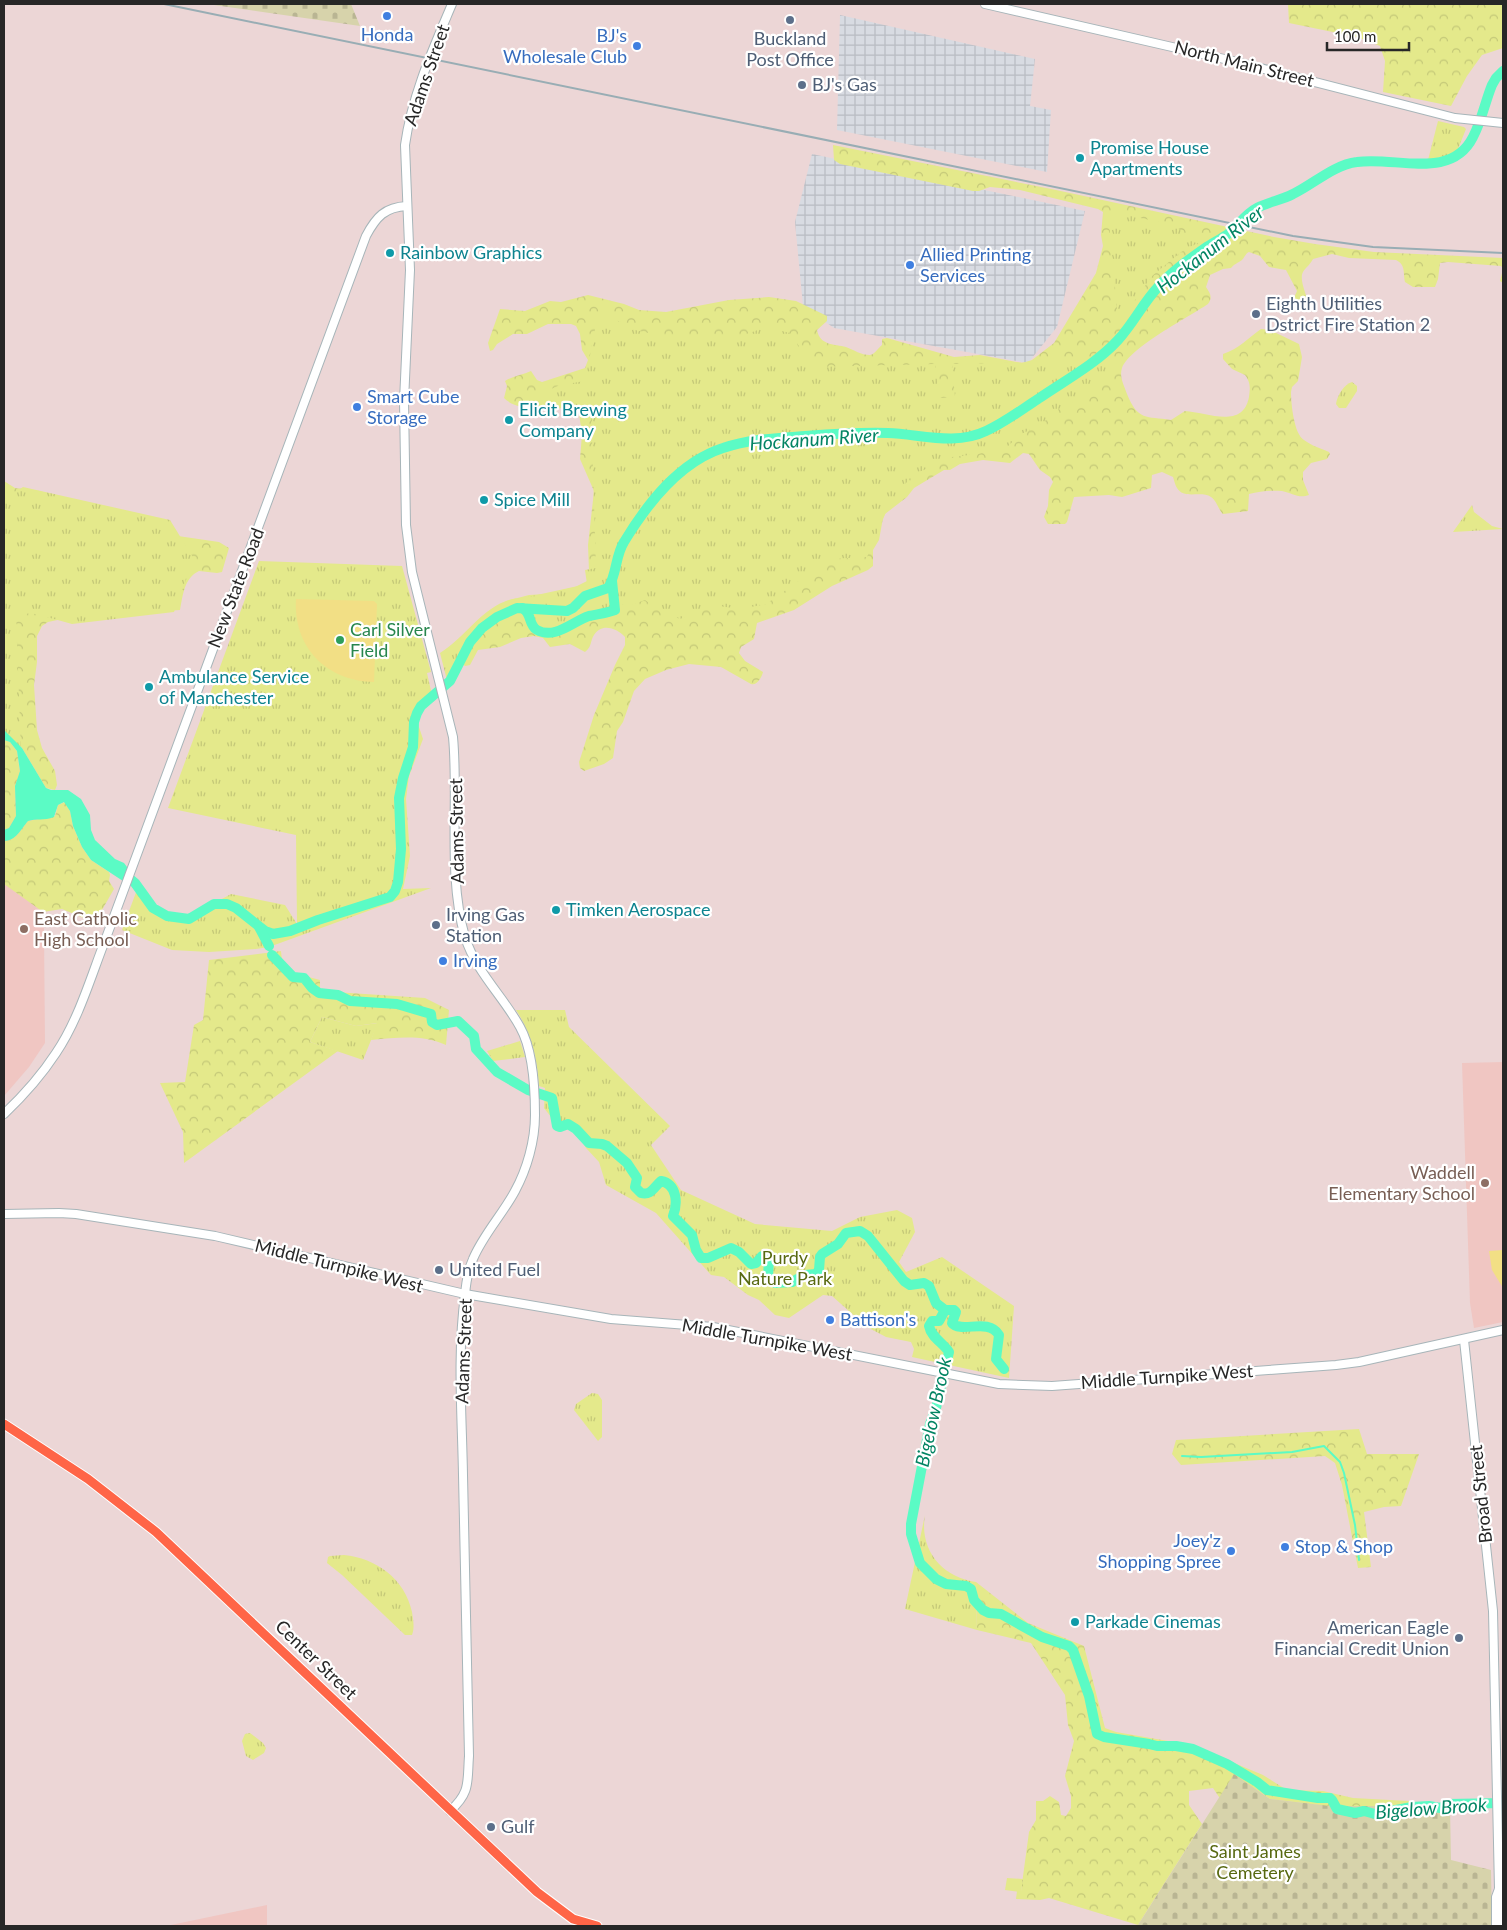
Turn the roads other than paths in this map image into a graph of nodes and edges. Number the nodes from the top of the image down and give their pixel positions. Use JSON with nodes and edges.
{"nodes":[{"id":1,"x":452,"y":4,"type":"edge"},
{"id":2,"x":985,"y":4,"type":"edge"},
{"id":3,"x":1503,"y":123,"type":"edge"},
{"id":4,"x":407,"y":206,"type":"junction"},
{"id":5,"x":4,"y":1114,"type":"edge"},
{"id":6,"x":4,"y":1214,"type":"edge"},
{"id":7,"x":465,"y":1294,"type":"junction"},
{"id":8,"x":1503,"y":1330,"type":"edge"},
{"id":9,"x":1464,"y":1340,"type":"junction"},
{"id":10,"x":4,"y":1424,"type":"edge"},
{"id":11,"x":450,"y":1811,"type":"junction"},
{"id":12,"x":1499,"y":1889,"type":"junction"},
{"id":13,"x":597,"y":1926,"type":"edge"},
{"id":14,"x":1496,"y":1926,"type":"edge"},
{"id":15,"x":1502,"y":1926,"type":"edge"}],
"edges":[{"from":1,"to":4,"type":"main road","name":"Adams Street"},
{"from":2,"to":3,"type":"main road","name":"North Main Street"},
{"from":4,"to":5,"type":"main road","name":"New State Road"},
{"from":4,"to":7,"type":"main road","name":"Adams Street"},
{"from":6,"to":7,"type":"main road","name":"Middle Turnpike West"},
{"from":7,"to":9,"type":"main road","name":"Middle Turnpike West"},
{"from":7,"to":11,"type":"main road","name":"Adams Street"},
{"from":8,"to":9,"type":"main road","name":"Middle Turnpike West"},
{"from":9,"to":12,"type":"main road","name":"Broad Street"},
{"from":10,"to":11,"type":"main road","name":"Center Street"},
{"from":11,"to":13,"type":"main road","name":"Center Street"},
{"from":12,"to":14,"type":"main road","name":"Broad Street"},
{"from":12,"to":15,"type":"main road","name":"Broad Street"}]}
